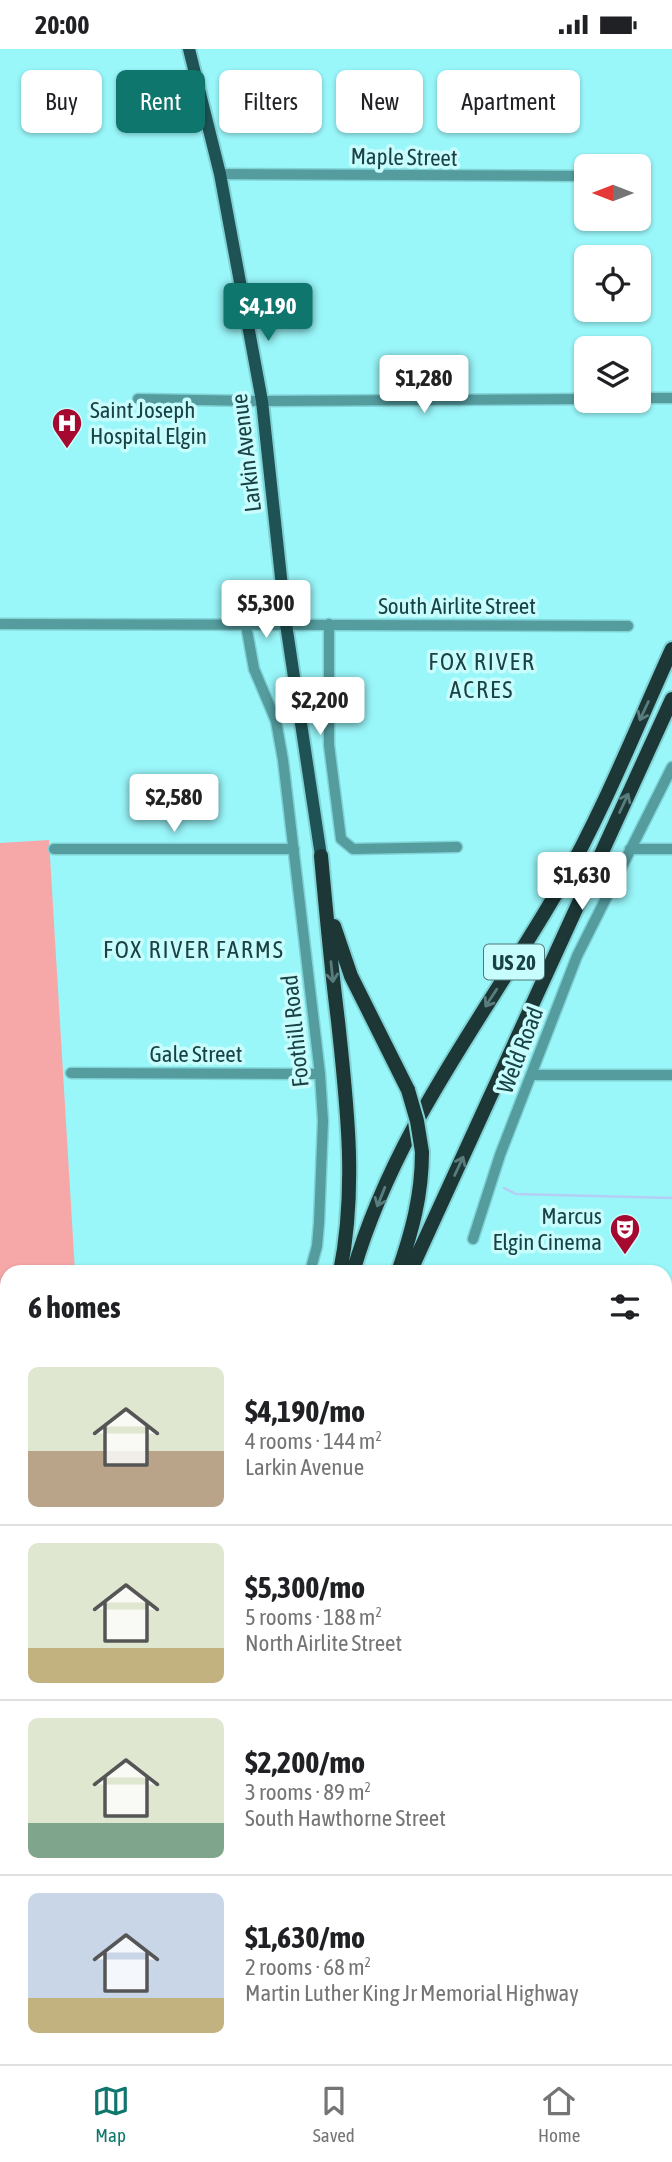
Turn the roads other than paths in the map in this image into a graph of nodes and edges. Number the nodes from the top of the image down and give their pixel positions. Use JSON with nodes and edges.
{"nodes":[{"id":1,"x":189,"y":49,"type":"edge"},
{"id":2,"x":220,"y":174,"type":"junction"},
{"id":3,"x":574,"y":176,"type":"edge"},
{"id":4,"x":574,"y":398,"type":"edge"},
{"id":5,"x":651,"y":398,"type":"edge"},
{"id":6,"x":672,"y":398,"type":"edge"},
{"id":7,"x":138,"y":399,"type":"dead end"},
{"id":8,"x":262,"y":401,"type":"junction"},
{"id":9,"x":0,"y":624,"type":"edge"},
{"id":10,"x":286,"y":624,"type":"junction"},
{"id":11,"x":330,"y":624,"type":"junction"},
{"id":12,"x":246,"y":625,"type":"junction"},
{"id":13,"x":628,"y":626,"type":"dead end"},
{"id":14,"x":672,"y":649,"type":"edge"},
{"id":15,"x":672,"y":699,"type":"edge"},
{"id":16,"x":672,"y":767,"type":"edge"},
{"id":17,"x":457,"y":847,"type":"dead end"},
{"id":18,"x":54,"y":849,"type":"dead end"},
{"id":19,"x":294,"y":849,"type":"junction"},
{"id":20,"x":630,"y":849,"type":"junction"},
{"id":21,"x":672,"y":849,"type":"edge"},
{"id":22,"x":321,"y":856,"type":"junction"},
{"id":23,"x":71,"y":1073,"type":"dead end"},
{"id":24,"x":320,"y":1074,"type":"junction"},
{"id":25,"x":531,"y":1075,"type":"junction"},
{"id":26,"x":672,"y":1075,"type":"edge"},
{"id":27,"x":472,"y":1238,"type":"dead end"},
{"id":28,"x":312,"y":1265,"type":"edge"},
{"id":29,"x":341,"y":1265,"type":"edge"},
{"id":30,"x":355,"y":1265,"type":"edge"},
{"id":31,"x":401,"y":1265,"type":"edge"},
{"id":32,"x":414,"y":1265,"type":"edge"}],
"edges":[{"from":1,"to":2,"type":"main road","name":"Larkin Avenue"},
{"from":2,"to":3,"type":"street","name":"Maple Street"},
{"from":2,"to":8,"type":"main road","name":"Larkin Avenue"},
{"from":4,"to":8,"type":"street"},
{"from":5,"to":6,"type":"street"},
{"from":7,"to":8,"type":"street"},
{"from":8,"to":10,"type":"main road","name":"Larkin Avenue"},
{"from":9,"to":12,"type":"street","name":"South Airlite Street"},
{"from":10,"to":11,"type":"street","name":"South Airlite Street"},
{"from":10,"to":12,"type":"street","name":"South Airlite Street"},
{"from":10,"to":22,"type":"main road","name":"Larkin Avenue"},
{"from":11,"to":13,"type":"street","name":"South Airlite Street"},
{"from":11,"to":17,"type":"street"},
{"from":12,"to":19,"type":"street","name":"Foothill Road"},
{"from":14,"to":30,"type":"highway","number":"US 20","one_way":true},
{"from":32,"to":15,"type":"highway","number":"US 20","one_way":true},
{"from":16,"to":20,"type":"street","name":"Weld Road"},
{"from":18,"to":19,"type":"street"},
{"from":19,"to":24,"type":"street","name":"Foothill Road"},
{"from":20,"to":21,"type":"street"},
{"from":20,"to":25,"type":"street","name":"Weld Road"},
{"from":22,"to":29,"type":"highway","one_way":true},
{"from":22,"to":31,"type":"highway","bridge":true},
{"from":23,"to":24,"type":"street","name":"Gale Street"},
{"from":24,"to":28,"type":"street","name":"Foothill Road"},
{"from":25,"to":26,"type":"street"},
{"from":25,"to":27,"type":"street","name":"Weld Road"}]}
